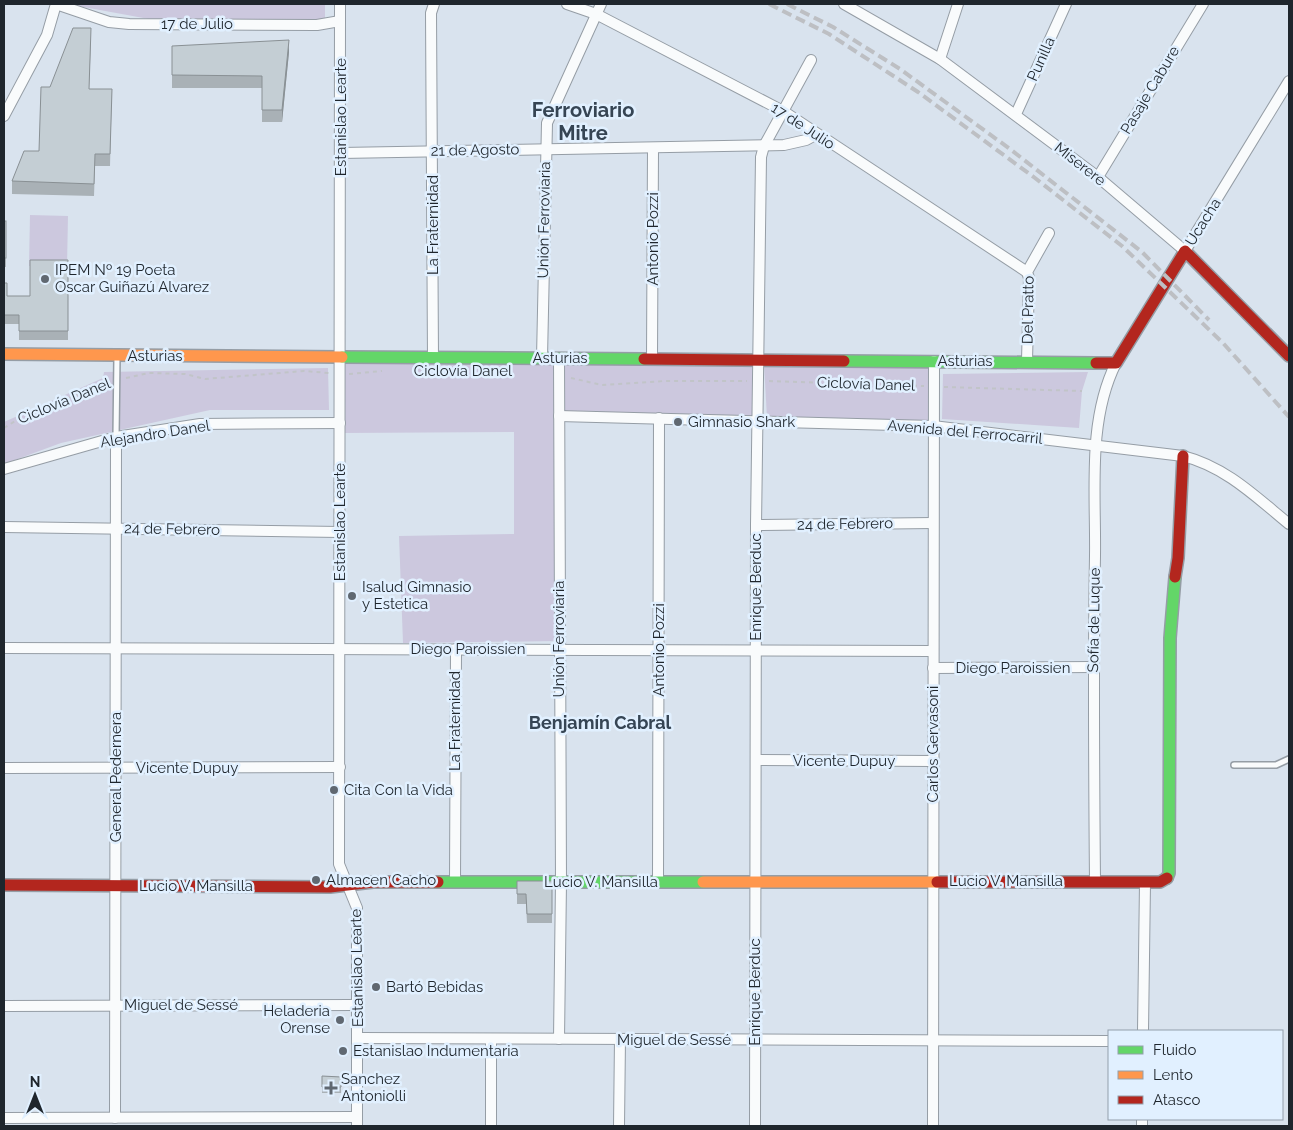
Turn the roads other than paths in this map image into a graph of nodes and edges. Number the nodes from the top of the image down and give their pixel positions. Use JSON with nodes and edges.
{"nodes":[{"id":1,"x":56,"y":4,"type":"edge"},
{"id":2,"x":340,"y":4,"type":"edge"},
{"id":3,"x":434,"y":4,"type":"edge"},
{"id":4,"x":566,"y":4,"type":"edge"},
{"id":5,"x":601,"y":4,"type":"edge"},
{"id":6,"x":844,"y":4,"type":"edge"},
{"id":7,"x":958,"y":4,"type":"edge"},
{"id":8,"x":1066,"y":4,"type":"edge"},
{"id":9,"x":1203,"y":4,"type":"edge"},
{"id":10,"x":596,"y":14,"type":"junction"},
{"id":11,"x":340,"y":21,"type":"junction"},
{"id":12,"x":940,"y":59,"type":"junction"},
{"id":13,"x":811,"y":60,"type":"dead end"},
{"id":14,"x":1289,"y":81,"type":"edge"},
{"id":15,"x":783,"y":111,"type":"junction"},
{"id":16,"x":1016,"y":114,"type":"junction"},
{"id":17,"x":4,"y":115,"type":"edge"},
{"id":18,"x":817,"y":134,"type":"junction"},
{"id":19,"x":764,"y":146,"type":"junction"},
{"id":20,"x":545,"y":149,"type":"junction"},
{"id":21,"x":653,"y":149,"type":"junction"},
{"id":22,"x":433,"y":151,"type":"junction"},
{"id":23,"x":341,"y":153,"type":"junction"},
{"id":24,"x":1098,"y":177,"type":"junction"},
{"id":25,"x":1049,"y":233,"type":"dead end"},
{"id":26,"x":1185,"y":250,"type":"junction"},
{"id":27,"x":1027,"y":272,"type":"junction"},
{"id":28,"x":1287,"y":349,"type":"edge"},
{"id":29,"x":4,"y":354,"type":"edge"},
{"id":30,"x":117,"y":355,"type":"junction"},
{"id":31,"x":341,"y":357,"type":"junction"},
{"id":32,"x":433,"y":358,"type":"junction"},
{"id":33,"x":542,"y":358,"type":"junction"},
{"id":34,"x":559,"y":358,"type":"junction"},
{"id":35,"x":652,"y":359,"type":"junction"},
{"id":36,"x":759,"y":359,"type":"junction"},
{"id":37,"x":934,"y":361,"type":"junction"},
{"id":38,"x":1027,"y":361,"type":"junction"},
{"id":39,"x":1116,"y":363,"type":"junction"},
{"id":40,"x":559,"y":416,"type":"junction"},
{"id":41,"x":659,"y":418,"type":"junction"},
{"id":42,"x":758,"y":421,"type":"junction"},
{"id":43,"x":340,"y":423,"type":"junction"},
{"id":44,"x":934,"y":426,"type":"junction"},
{"id":45,"x":116,"y":437,"type":"junction"},
{"id":46,"x":1097,"y":445,"type":"junction"},
{"id":47,"x":1183,"y":456,"type":"junction"},
{"id":48,"x":4,"y":469,"type":"edge"},
{"id":49,"x":933,"y":523,"type":"junction"},
{"id":50,"x":1289,"y":524,"type":"edge"},
{"id":51,"x":756,"y":525,"type":"junction"},
{"id":52,"x":4,"y":527,"type":"edge"},
{"id":53,"x":116,"y":529,"type":"junction"},
{"id":54,"x":340,"y":532,"type":"junction"},
{"id":55,"x":4,"y":648,"type":"edge"},
{"id":56,"x":116,"y":648,"type":"junction"},
{"id":57,"x":340,"y":649,"type":"junction"},
{"id":58,"x":456,"y":649,"type":"junction"},
{"id":59,"x":559,"y":649,"type":"junction"},
{"id":60,"x":659,"y":650,"type":"junction"},
{"id":61,"x":756,"y":650,"type":"junction"},
{"id":62,"x":933,"y":651,"type":"junction"},
{"id":63,"x":1093,"y":667,"type":"junction"},
{"id":64,"x":933,"y":668,"type":"junction"},
{"id":65,"x":1289,"y":759,"type":"edge"},
{"id":66,"x":756,"y":760,"type":"junction"},
{"id":67,"x":933,"y":761,"type":"junction"},
{"id":68,"x":1234,"y":765,"type":"dead end"},
{"id":69,"x":340,"y":767,"type":"junction"},
{"id":70,"x":4,"y":768,"type":"edge"},
{"id":71,"x":115,"y":768,"type":"junction"},
{"id":72,"x":932,"y":881,"type":"junction"},
{"id":73,"x":1095,"y":881,"type":"junction"},
{"id":74,"x":455,"y":882,"type":"junction"},
{"id":75,"x":561,"y":882,"type":"junction"},
{"id":76,"x":658,"y":882,"type":"junction"},
{"id":77,"x":755,"y":882,"type":"junction"},
{"id":78,"x":1145,"y":882,"type":"junction"},
{"id":79,"x":4,"y":885,"type":"edge"},
{"id":80,"x":348,"y":885,"type":"junction"},
{"id":81,"x":116,"y":886,"type":"junction"},
{"id":82,"x":115,"y":1005,"type":"junction"},
{"id":83,"x":358,"y":1005,"type":"junction"},
{"id":84,"x":4,"y":1006,"type":"edge"},
{"id":85,"x":1143,"y":1030,"type":"edge"},
{"id":86,"x":358,"y":1038,"type":"junction"},
{"id":87,"x":491,"y":1039,"type":"junction"},
{"id":88,"x":559,"y":1039,"type":"junction"},
{"id":89,"x":620,"y":1039,"type":"junction"},
{"id":90,"x":755,"y":1040,"type":"junction"},
{"id":91,"x":933,"y":1041,"type":"junction"},
{"id":92,"x":1108,"y":1041,"type":"edge"},
{"id":93,"x":4,"y":1118,"type":"edge"},
{"id":94,"x":115,"y":1118,"type":"junction"},
{"id":95,"x":240,"y":1122,"type":"edge"},
{"id":96,"x":357,"y":1122,"type":"edge"},
{"id":97,"x":491,"y":1126,"type":"edge"},
{"id":98,"x":619,"y":1126,"type":"edge"},
{"id":99,"x":755,"y":1126,"type":"edge"},
{"id":100,"x":933,"y":1126,"type":"edge"}],
"edges":[{"from":1,"to":11,"type":"street","name":"17 de Julio"},
{"from":1,"to":17,"type":"street"},
{"from":2,"to":11,"type":"street","name":"Estanislao Learte"},
{"from":3,"to":22,"type":"street","name":"La Fraternidad"},
{"from":4,"to":10,"type":"street","name":"17 de Julio"},
{"from":5,"to":10,"type":"street","name":"Unión Ferroviaria"},
{"from":6,"to":12,"type":"street","name":"Miserere"},
{"from":7,"to":12,"type":"street"},
{"from":8,"to":16,"type":"street","name":"Punilla"},
{"from":9,"to":24,"type":"street","name":"Pasaje Cabure"},
{"from":10,"to":15,"type":"street","name":"17 de Julio"},
{"from":10,"to":20,"type":"street","name":"Unión Ferroviaria"},
{"from":11,"to":23,"type":"street","name":"Estanislao Learte"},
{"from":12,"to":16,"type":"street","name":"Miserere"},
{"from":13,"to":15,"type":"street","name":"Enrique Berduc"},
{"from":14,"to":26,"type":"street","name":"Ucacha"},
{"from":15,"to":18,"type":"street","name":"17 de Julio"},
{"from":15,"to":19,"type":"street","name":"Enrique Berduc"},
{"from":16,"to":24,"type":"street","name":"Miserere"},
{"from":18,"to":19,"type":"street","name":"21 de Agosto"},
{"from":18,"to":27,"type":"street","name":"17 de Julio"},
{"from":19,"to":21,"type":"street","name":"21 de Agosto"},
{"from":19,"to":36,"type":"street","name":"Enrique Berduc"},
{"from":20,"to":21,"type":"street","name":"21 de Agosto"},
{"from":20,"to":22,"type":"street","name":"21 de Agosto"},
{"from":20,"to":33,"type":"street","name":"Unión Ferroviaria"},
{"from":21,"to":35,"type":"street","name":"Antonio Pozzi"},
{"from":22,"to":23,"type":"street","name":"21 de Agosto"},
{"from":22,"to":32,"type":"street","name":"La Fraternidad"},
{"from":23,"to":31,"type":"street","name":"Estanislao Learte"},
{"from":24,"to":26,"type":"street","name":"Miserere"},
{"from":25,"to":27,"type":"street","name":"Del Pratto"},
{"from":26,"to":28,"type":"street","name":"Miserere"},
{"from":26,"to":39,"type":"street","name":"Ucacha"},
{"from":27,"to":38,"type":"street","name":"Del Pratto"},
{"from":29,"to":30,"type":"street","name":"Asturias"},
{"from":30,"to":31,"type":"street","name":"Asturias"},
{"from":30,"to":45,"type":"lane"},
{"from":31,"to":32,"type":"street","name":"Asturias"},
{"from":31,"to":43,"type":"street","name":"Estanislao Learte"},
{"from":32,"to":33,"type":"street","name":"Asturias"},
{"from":33,"to":34,"type":"street","name":"Asturias"},
{"from":34,"to":35,"type":"street","name":"Asturias"},
{"from":34,"to":40,"type":"street","name":"Unión Ferroviaria"},
{"from":35,"to":36,"type":"street","name":"Asturias"},
{"from":36,"to":37,"type":"street","name":"Asturias"},
{"from":36,"to":42,"type":"street","name":"Enrique Berduc"},
{"from":37,"to":38,"type":"street","name":"Asturias"},
{"from":37,"to":44,"type":"street","name":"Carlos Gervasoni"},
{"from":38,"to":39,"type":"street","name":"Asturias"},
{"from":39,"to":46,"type":"street","name":"Sofía de Luque"},
{"from":40,"to":41,"type":"street","name":"Avenida del Ferrocarril"},
{"from":40,"to":59,"type":"street","name":"Unión Ferroviaria"},
{"from":41,"to":42,"type":"street","name":"Avenida del Ferrocarril"},
{"from":41,"to":60,"type":"street","name":"Antonio Pozzi"},
{"from":42,"to":44,"type":"street","name":"Avenida del Ferrocarril"},
{"from":42,"to":51,"type":"street","name":"Enrique Berduc"},
{"from":43,"to":45,"type":"street","name":"Alejandro Danel"},
{"from":43,"to":54,"type":"street","name":"Estanislao Learte"},
{"from":44,"to":46,"type":"street","name":"Avenida del Ferrocarril"},
{"from":44,"to":49,"type":"street","name":"Carlos Gervasoni"},
{"from":45,"to":48,"type":"street","name":"Alejandro Danel"},
{"from":45,"to":53,"type":"street","name":"General Pedernera"},
{"from":46,"to":47,"type":"street","name":"Avenida del Ferrocarril"},
{"from":46,"to":63,"type":"street","name":"Sofía de Luque"},
{"from":47,"to":50,"type":"street","name":"Avenida del Ferrocarril"},
{"from":47,"to":78,"type":"street","name":"Lucio V. Mansilla"},
{"from":49,"to":51,"type":"street","name":"24 de Febrero"},
{"from":49,"to":62,"type":"street","name":"Carlos Gervasoni"},
{"from":51,"to":61,"type":"street","name":"Enrique Berduc"},
{"from":52,"to":53,"type":"street","name":"24 de Febrero"},
{"from":53,"to":54,"type":"street","name":"24 de Febrero"},
{"from":53,"to":56,"type":"street","name":"General Pedernera"},
{"from":54,"to":57,"type":"street","name":"Estanislao Learte"},
{"from":55,"to":56,"type":"street","name":"Diego Paroissien"},
{"from":56,"to":57,"type":"street","name":"Diego Paroissien"},
{"from":56,"to":71,"type":"street","name":"General Pedernera"},
{"from":57,"to":58,"type":"street","name":"Diego Paroissien"},
{"from":57,"to":69,"type":"street","name":"Estanislao Learte"},
{"from":58,"to":59,"type":"street","name":"Diego Paroissien"},
{"from":58,"to":74,"type":"street","name":"La Fraternidad"},
{"from":59,"to":60,"type":"street","name":"Diego Paroissien"},
{"from":59,"to":75,"type":"street","name":"Unión Ferroviaria"},
{"from":60,"to":61,"type":"street","name":"Diego Paroissien"},
{"from":60,"to":76,"type":"street","name":"Antonio Pozzi"},
{"from":61,"to":62,"type":"street","name":"Diego Paroissien"},
{"from":61,"to":66,"type":"street","name":"Enrique Berduc"},
{"from":62,"to":64,"type":"street","name":"Carlos Gervasoni"},
{"from":63,"to":64,"type":"street","name":"Diego Paroissien"},
{"from":63,"to":73,"type":"street","name":"Sofía de Luque"},
{"from":64,"to":67,"type":"street","name":"Carlos Gervasoni"},
{"from":65,"to":68,"type":"lane"},
{"from":66,"to":67,"type":"street","name":"Vicente Dupuy"},
{"from":66,"to":77,"type":"street","name":"Enrique Berduc"},
{"from":67,"to":72,"type":"street","name":"Carlos Gervasoni"},
{"from":69,"to":71,"type":"street","name":"Vicente Dupuy"},
{"from":69,"to":80,"type":"street","name":"Estanislao Learte"},
{"from":70,"to":71,"type":"street","name":"Vicente Dupuy"},
{"from":71,"to":81,"type":"street","name":"General Pedernera"},
{"from":72,"to":73,"type":"street","name":"Lucio V. Mansilla"},
{"from":72,"to":77,"type":"street","name":"Lucio V. Mansilla"},
{"from":72,"to":91,"type":"street","name":"Carlos Gervasoni"},
{"from":73,"to":78,"type":"street","name":"Lucio V. Mansilla"},
{"from":74,"to":75,"type":"street","name":"Lucio V. Mansilla"},
{"from":74,"to":80,"type":"street","name":"Lucio V. Mansilla"},
{"from":75,"to":76,"type":"street","name":"Lucio V. Mansilla"},
{"from":75,"to":88,"type":"street","name":"Unión Ferroviaria"},
{"from":76,"to":77,"type":"street","name":"Lucio V. Mansilla"},
{"from":77,"to":90,"type":"street","name":"Enrique Berduc"},
{"from":78,"to":85,"type":"street"},
{"from":79,"to":81,"type":"street","name":"Lucio V. Mansilla"},
{"from":80,"to":81,"type":"street","name":"Lucio V. Mansilla"},
{"from":80,"to":83,"type":"street","name":"Estanislao Learte"},
{"from":81,"to":82,"type":"street","name":"General Pedernera"},
{"from":82,"to":83,"type":"street","name":"Miguel de Sessé"},
{"from":82,"to":84,"type":"street","name":"Miguel de Sessé"},
{"from":82,"to":94,"type":"street","name":"General Pedernera"},
{"from":83,"to":86,"type":"street","name":"Estanislao Learte"},
{"from":86,"to":87,"type":"street","name":"Miguel de Sessé"},
{"from":86,"to":96,"type":"street","name":"Estanislao Learte"},
{"from":87,"to":88,"type":"street","name":"Miguel de Sessé"},
{"from":87,"to":97,"type":"street"},
{"from":88,"to":89,"type":"street","name":"Miguel de Sessé"},
{"from":89,"to":90,"type":"street","name":"Miguel de Sessé"},
{"from":89,"to":98,"type":"street"},
{"from":90,"to":91,"type":"street","name":"Miguel de Sessé"},
{"from":90,"to":99,"type":"street","name":"Enrique Berduc"},
{"from":91,"to":92,"type":"street","name":"Miguel de Sessé"},
{"from":91,"to":100,"type":"street","name":"Carlos Gervasoni"},
{"from":93,"to":94,"type":"street"},
{"from":94,"to":95,"type":"street"},
{"from":95,"to":96,"type":"street"}]}
